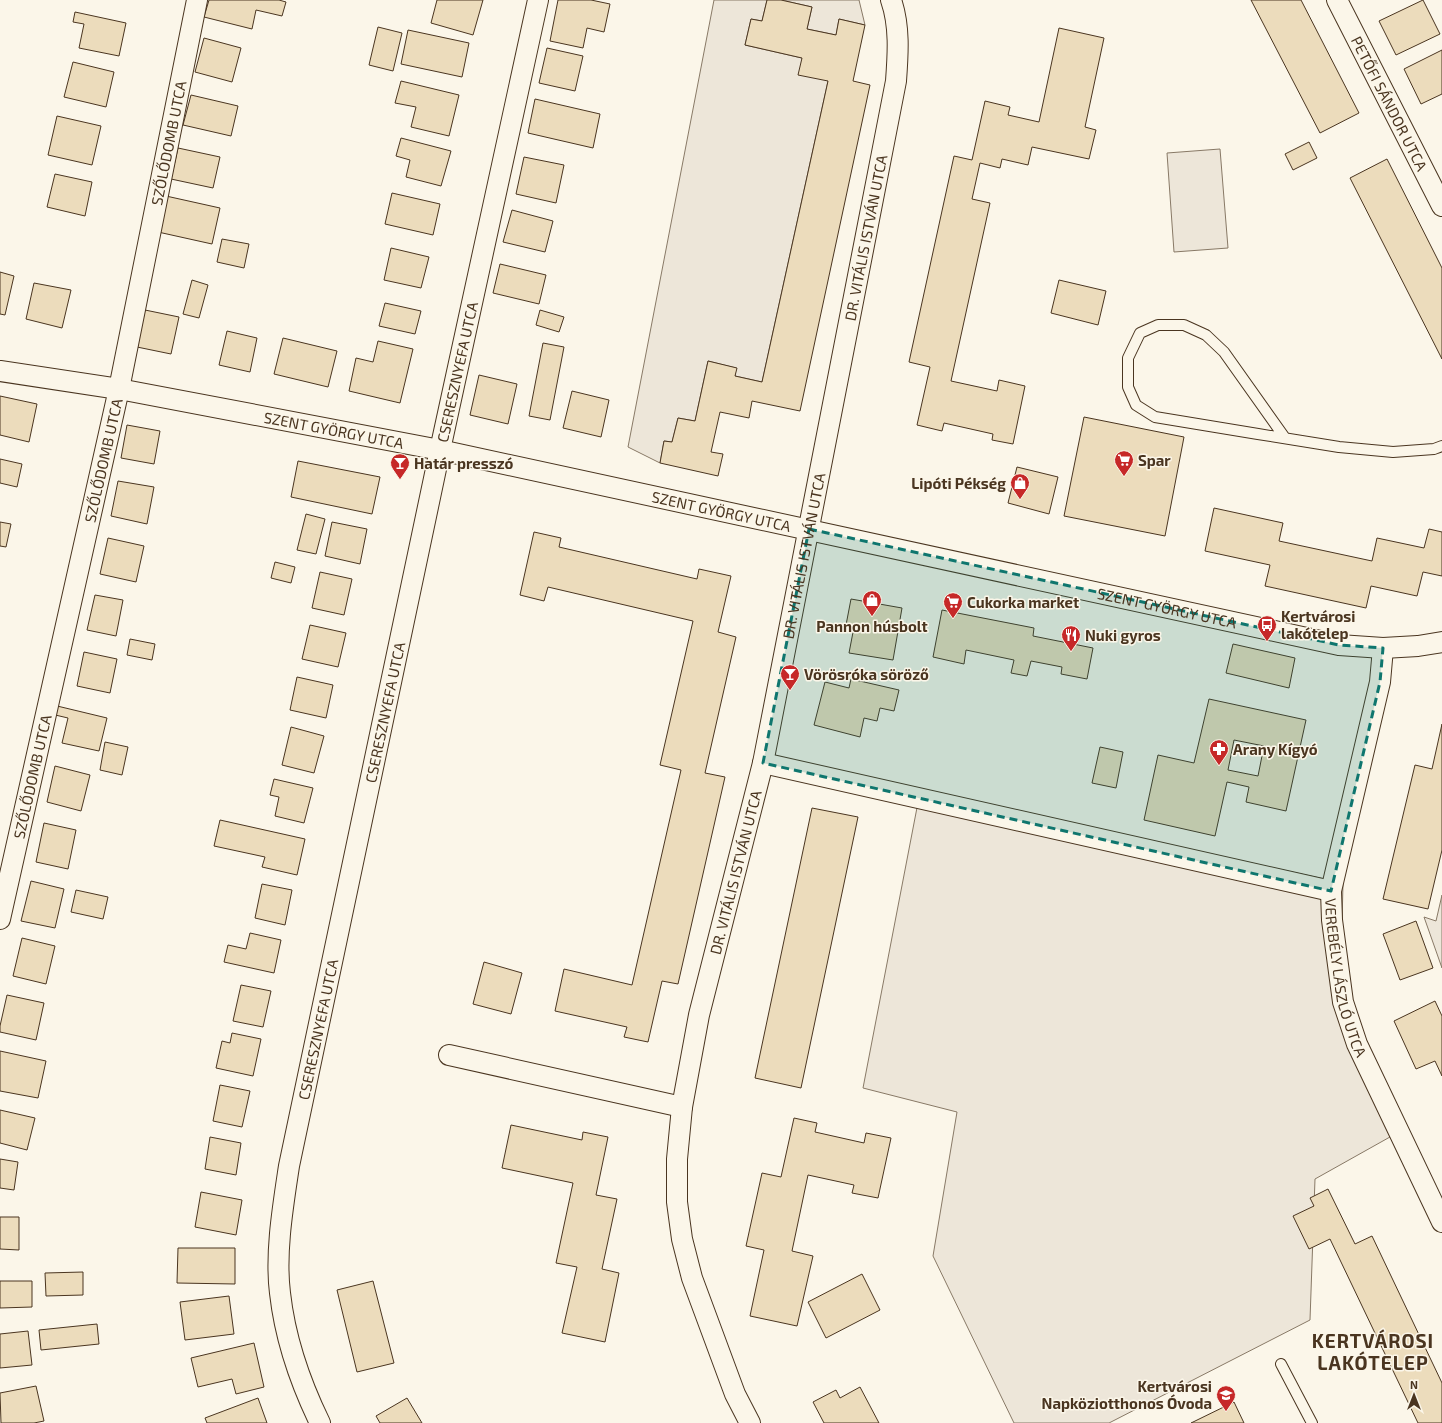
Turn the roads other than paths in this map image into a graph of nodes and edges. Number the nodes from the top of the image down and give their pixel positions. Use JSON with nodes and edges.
{"nodes":[{"id":1,"x":197,"y":0,"type":"edge"},
{"id":2,"x":538,"y":0,"type":"edge"},
{"id":3,"x":891,"y":0,"type":"edge"},
{"id":4,"x":1337,"y":0,"type":"edge"},
{"id":5,"x":1442,"y":206,"type":"edge"},
{"id":6,"x":0,"y":371,"type":"edge"},
{"id":7,"x":119,"y":388,"type":"junction"},
{"id":8,"x":1285,"y":438,"type":"junction"},
{"id":9,"x":1442,"y":446,"type":"edge"},
{"id":10,"x":440,"y":450,"type":"junction"},
{"id":11,"x":809,"y":529,"type":"junction"},
{"id":12,"x":1442,"y":642,"type":"edge"},
{"id":13,"x":1384,"y":648,"type":"junction"},
{"id":14,"x":763,"y":763,"type":"junction"},
{"id":15,"x":1331,"y":890,"type":"junction"},
{"id":16,"x":0,"y":919,"type":"edge"},
{"id":17,"x":449,"y":1055,"type":"dead end"},
{"id":18,"x":682,"y":1107,"type":"junction"},
{"id":19,"x":1442,"y":1222,"type":"edge"},
{"id":20,"x":1281,"y":1364,"type":"dead end"},
{"id":21,"x":320,"y":1423,"type":"edge"},
{"id":22,"x":750,"y":1423,"type":"edge"},
{"id":23,"x":1312,"y":1423,"type":"edge"}],
"edges":[{"from":1,"to":7,"type":"street","name":"SZŐLŐDOMB UTCA"},
{"from":2,"to":10,"type":"street","name":"CSERESZNYEFA UTCA"},
{"from":3,"to":11,"type":"street","name":"DR. VITÁLIS ISTVÁN UTCA"},
{"from":4,"to":5,"type":"street","name":"PETŐFI SÁNDOR UTCA"},
{"from":6,"to":7,"type":"street","name":"SZENT GYÖRGY UTCA"},
{"from":7,"to":10,"type":"street","name":"SZENT GYÖRGY UTCA"},
{"from":7,"to":16,"type":"street","name":"SZŐLŐDOMB UTCA"},
{"from":8,"to":8,"type":"lane"},
{"from":8,"to":9,"type":"lane"},
{"from":10,"to":11,"type":"street","name":"SZENT GYÖRGY UTCA"},
{"from":10,"to":21,"type":"street","name":"CSERESZNYEFA UTCA"},
{"from":11,"to":13,"type":"street","name":"SZENT GYÖRGY UTCA"},
{"from":11,"to":14,"type":"street","name":"DR. VITÁLIS ISTVÁN UTCA"},
{"from":12,"to":13,"type":"street","name":"SZENT GYÖRGY UTCA"},
{"from":13,"to":15,"type":"street","name":"VEREBÉLY LÁSZLÓ UTCA"},
{"from":14,"to":15,"type":"street"},
{"from":14,"to":18,"type":"street","name":"DR. VITÁLIS ISTVÁN UTCA"},
{"from":15,"to":19,"type":"street","name":"VEREBÉLY LÁSZLÓ UTCA"},
{"from":17,"to":18,"type":"street"},
{"from":18,"to":22,"type":"street","name":"DR. VITÁLIS ISTVÁN UTCA"},
{"from":20,"to":23,"type":"lane"}]}
